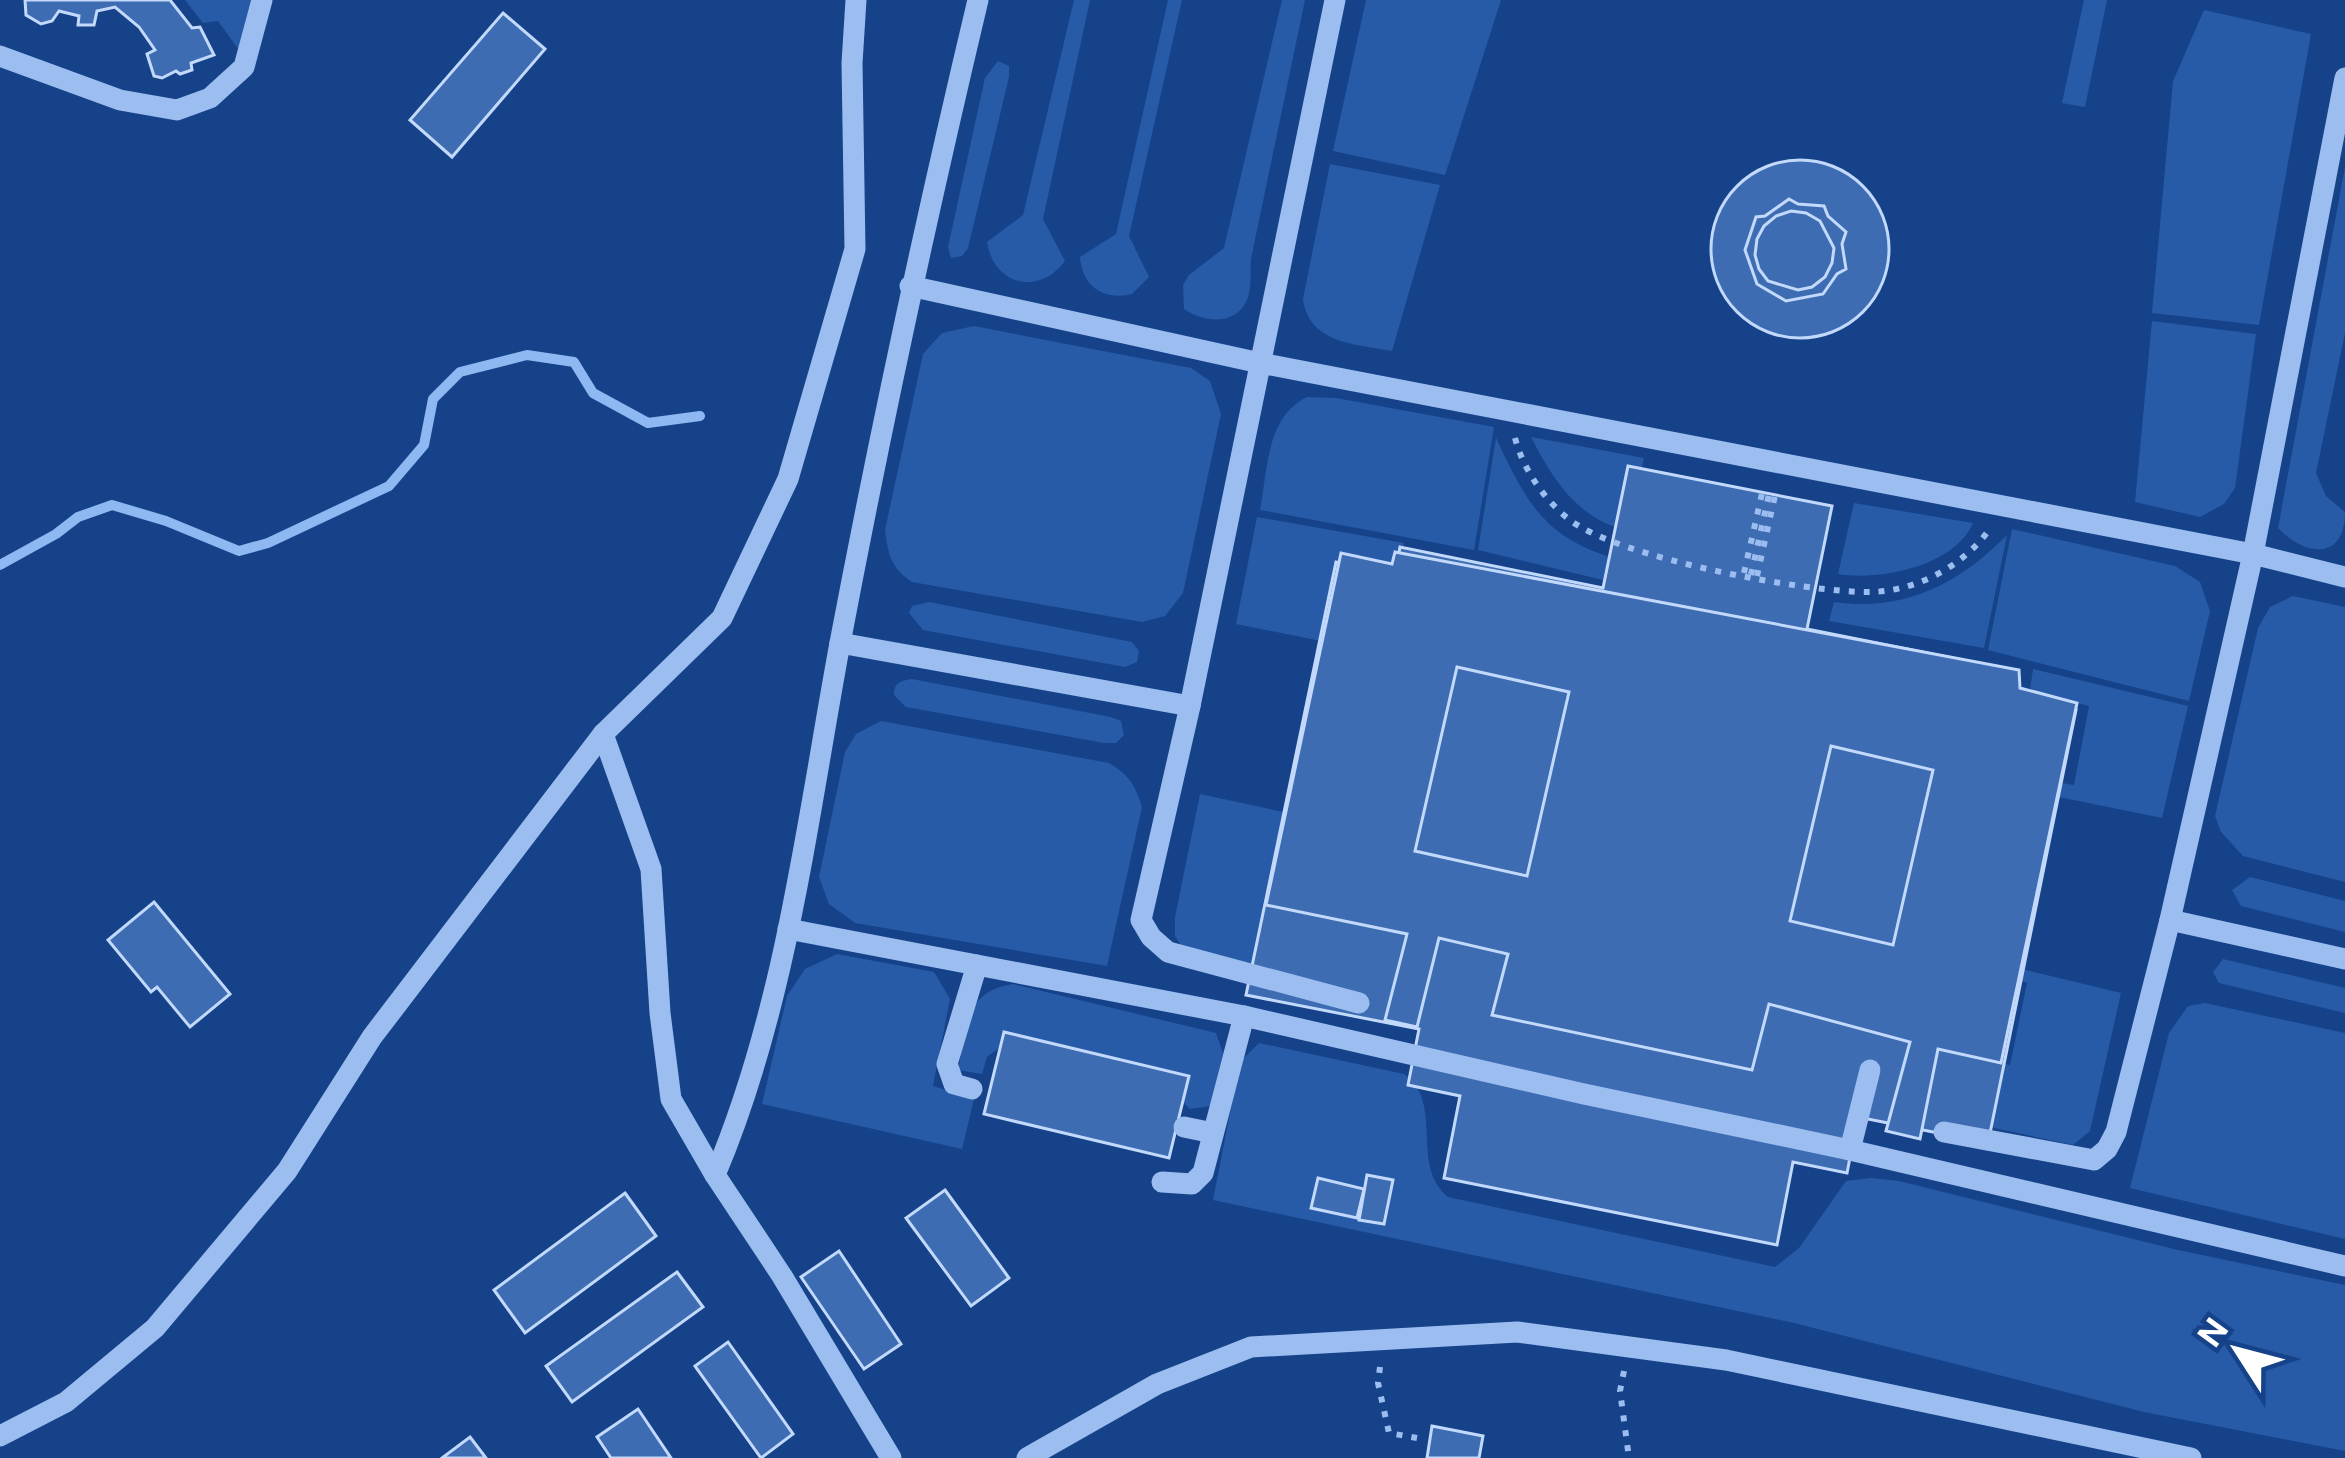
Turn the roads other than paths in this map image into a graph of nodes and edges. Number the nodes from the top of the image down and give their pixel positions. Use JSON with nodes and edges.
{"nodes":[{"id":1,"x":262,"y":0,"type":"edge"},
{"id":2,"x":856,"y":0,"type":"edge"},
{"id":3,"x":978,"y":0,"type":"edge"},
{"id":4,"x":1335,"y":0,"type":"edge"},
{"id":5,"x":0,"y":56,"type":"edge"},
{"id":6,"x":2345,"y":78,"type":"edge"},
{"id":7,"x":910,"y":286,"type":"junction"},
{"id":8,"x":1260,"y":363,"type":"junction"},
{"id":9,"x":2253,"y":554,"type":"junction"},
{"id":10,"x":2345,"y":578,"type":"edge"},
{"id":11,"x":840,"y":643,"type":"junction"},
{"id":12,"x":1190,"y":706,"type":"junction"},
{"id":13,"x":603,"y":734,"type":"junction"},
{"id":14,"x":2170,"y":920,"type":"junction"},
{"id":15,"x":788,"y":929,"type":"junction"},
{"id":16,"x":2345,"y":958,"type":"edge"},
{"id":17,"x":976,"y":965,"type":"junction"},
{"id":18,"x":1359,"y":1003,"type":"dead end"},
{"id":19,"x":1244,"y":1016,"type":"junction"},
{"id":20,"x":1870,"y":1070,"type":"dead end"},
{"id":21,"x":972,"y":1089,"type":"dead end"},
{"id":22,"x":1184,"y":1126,"type":"dead end"},
{"id":23,"x":1944,"y":1132,"type":"dead end"},
{"id":24,"x":1213,"y":1133,"type":"junction"},
{"id":25,"x":1850,"y":1150,"type":"junction"},
{"id":26,"x":715,"y":1175,"type":"junction"},
{"id":27,"x":1162,"y":1182,"type":"dead end"},
{"id":28,"x":2345,"y":1266,"type":"edge"},
{"id":29,"x":0,"y":1436,"type":"edge"},
{"id":30,"x":892,"y":1458,"type":"edge"},
{"id":31,"x":1027,"y":1458,"type":"edge"},
{"id":32,"x":2191,"y":1458,"type":"edge"}],
"edges":[{"from":1,"to":5,"type":"street"},
{"from":2,"to":13,"type":"street"},
{"from":3,"to":7,"type":"street"},
{"from":4,"to":8,"type":"street"},
{"from":6,"to":9,"type":"street"},
{"from":7,"to":8,"type":"street"},
{"from":7,"to":11,"type":"street"},
{"from":8,"to":9,"type":"street"},
{"from":8,"to":12,"type":"street"},
{"from":9,"to":10,"type":"street"},
{"from":9,"to":14,"type":"street"},
{"from":11,"to":12,"type":"street"},
{"from":11,"to":15,"type":"street"},
{"from":12,"to":18,"type":"street"},
{"from":13,"to":26,"type":"street"},
{"from":13,"to":29,"type":"street"},
{"from":14,"to":16,"type":"street"},
{"from":14,"to":23,"type":"street"},
{"from":15,"to":17,"type":"street"},
{"from":15,"to":26,"type":"street"},
{"from":17,"to":19,"type":"street"},
{"from":17,"to":21,"type":"street"},
{"from":19,"to":24,"type":"street"},
{"from":19,"to":25,"type":"street"},
{"from":20,"to":25,"type":"street"},
{"from":22,"to":24,"type":"street"},
{"from":24,"to":27,"type":"street"},
{"from":25,"to":28,"type":"street"},
{"from":26,"to":30,"type":"street"},
{"from":31,"to":32,"type":"street"}]}
